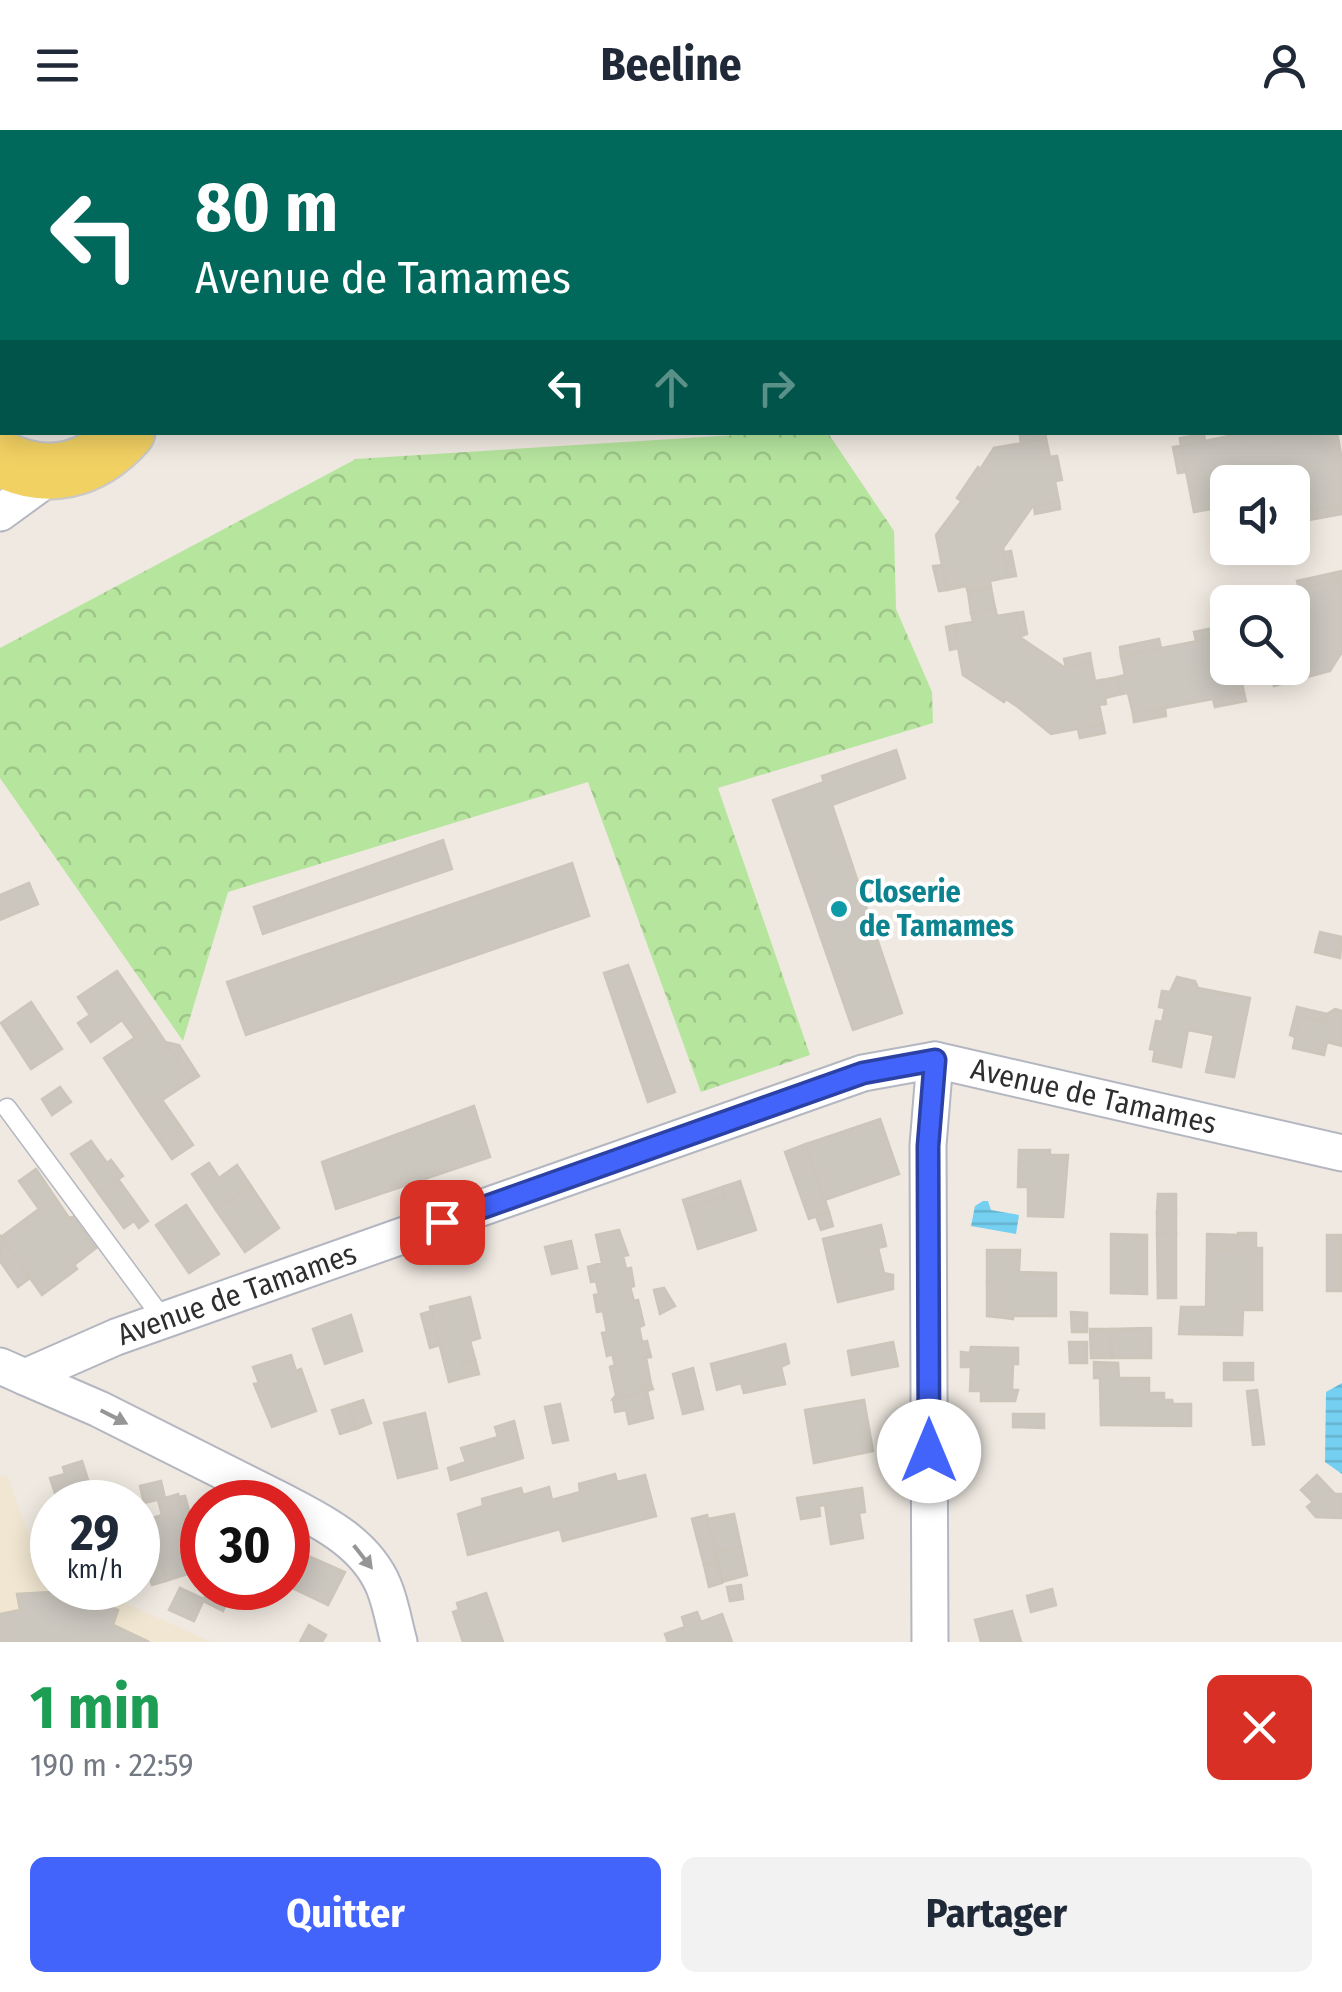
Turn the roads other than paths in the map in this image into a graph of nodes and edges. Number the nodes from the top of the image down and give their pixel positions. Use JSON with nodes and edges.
{"nodes":[{"id":1,"x":124,"y":435,"type":"edge"},
{"id":2,"x":0,"y":458,"type":"edge"},
{"id":3,"x":55,"y":473,"type":"junction"},
{"id":4,"x":0,"y":513,"type":"edge"},
{"id":5,"x":935,"y":1060,"type":"junction"},
{"id":6,"x":7,"y":1108,"type":"dead end"},
{"id":7,"x":1342,"y":1154,"type":"edge"},
{"id":8,"x":163,"y":1319,"type":"junction"},
{"id":9,"x":12,"y":1371,"type":"edge"},
{"id":10,"x":240,"y":1480,"type":"edge"},
{"id":11,"x":310,"y":1516,"type":"edge"},
{"id":12,"x":399,"y":1642,"type":"edge"},
{"id":13,"x":930,"y":1642,"type":"edge"}],
"edges":[{"from":1,"to":3,"type":"main road"},
{"from":2,"to":3,"type":"main road"},
{"from":3,"to":4,"type":"street"},
{"from":5,"to":7,"type":"street","name":"Avenue de Tamames"},
{"from":5,"to":8,"type":"street","name":"Avenue de Tamames"},
{"from":5,"to":13,"type":"street"},
{"from":6,"to":8,"type":"lane"},
{"from":8,"to":9,"type":"street","name":"Avenue de Tamames"},
{"from":9,"to":10,"type":"street","one_way":true},
{"from":11,"to":12,"type":"street","one_way":true}]}
